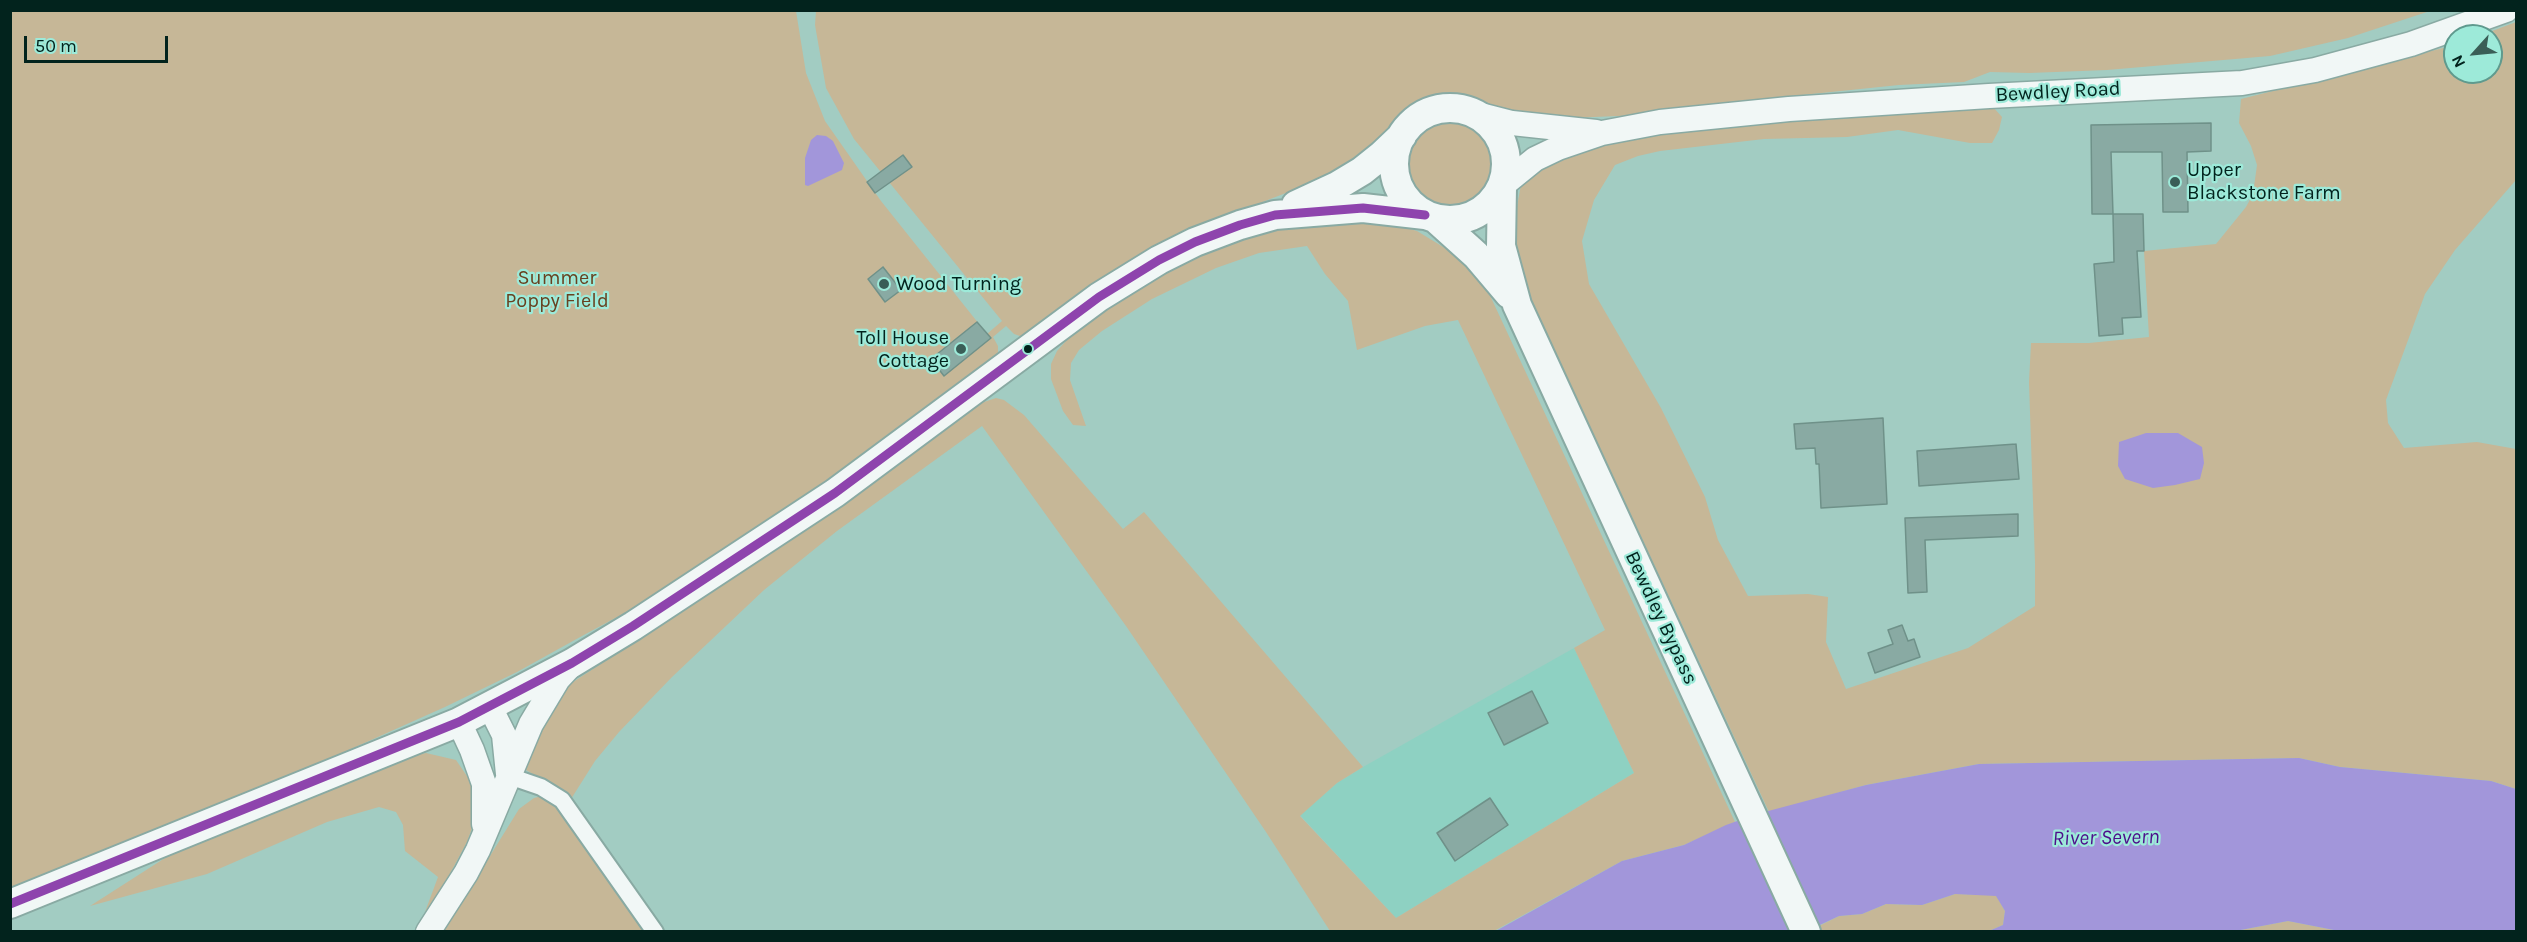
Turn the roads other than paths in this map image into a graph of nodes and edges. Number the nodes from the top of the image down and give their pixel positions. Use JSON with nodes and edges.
{"nodes":[{"id":1,"x":2506,"y":10,"type":"edge"},
{"id":2,"x":1476,"y":114,"type":"junction"},
{"id":3,"x":1602,"y":133,"type":"junction"},
{"id":4,"x":1402,"y":136,"type":"junction"},
{"id":5,"x":1502,"y":186,"type":"junction"},
{"id":6,"x":1275,"y":215,"type":"junction"},
{"id":7,"x":1430,"y":217,"type":"junction"},
{"id":8,"x":1517,"y":305,"type":"junction"},
{"id":9,"x":572,"y":663,"type":"junction"},
{"id":10,"x":490,"y":707,"type":"junction"},
{"id":11,"x":459,"y":722,"type":"junction"},
{"id":12,"x":509,"y":776,"type":"junction"},
{"id":13,"x":483,"y":835,"type":"junction"},
{"id":14,"x":10,"y":904,"type":"edge"},
{"id":15,"x":428,"y":932,"type":"edge"},
{"id":16,"x":655,"y":932,"type":"edge"},
{"id":17,"x":1806,"y":932,"type":"edge"}],
"edges":[{"from":1,"to":3,"type":"main road","name":"Bewdley Road"},
{"from":2,"to":3,"type":"main road","name":"Bewdley Road"},
{"from":2,"to":4,"type":"highway"},
{"from":2,"to":5,"type":"highway"},
{"from":3,"to":5,"type":"main road","name":"Bewdley Road"},
{"from":4,"to":6,"type":"highway"},
{"from":4,"to":7,"type":"highway"},
{"from":5,"to":7,"type":"highway"},
{"from":5,"to":8,"type":"highway","name":"Bewdley Bypass"},
{"from":6,"to":7,"type":"highway"},
{"from":6,"to":9,"type":"highway"},
{"from":7,"to":8,"type":"highway","name":"Bewdley Bypass"},
{"from":8,"to":17,"type":"highway","name":"Bewdley Bypass"},
{"from":9,"to":10,"type":"highway"},
{"from":9,"to":12,"type":"main road"},
{"from":10,"to":11,"type":"highway"},
{"from":10,"to":12,"type":"main road"},
{"from":11,"to":13,"type":"main road"},
{"from":11,"to":14,"type":"highway"},
{"from":12,"to":13,"type":"main road"},
{"from":12,"to":16,"type":"street"},
{"from":13,"to":15,"type":"main road"}]}
